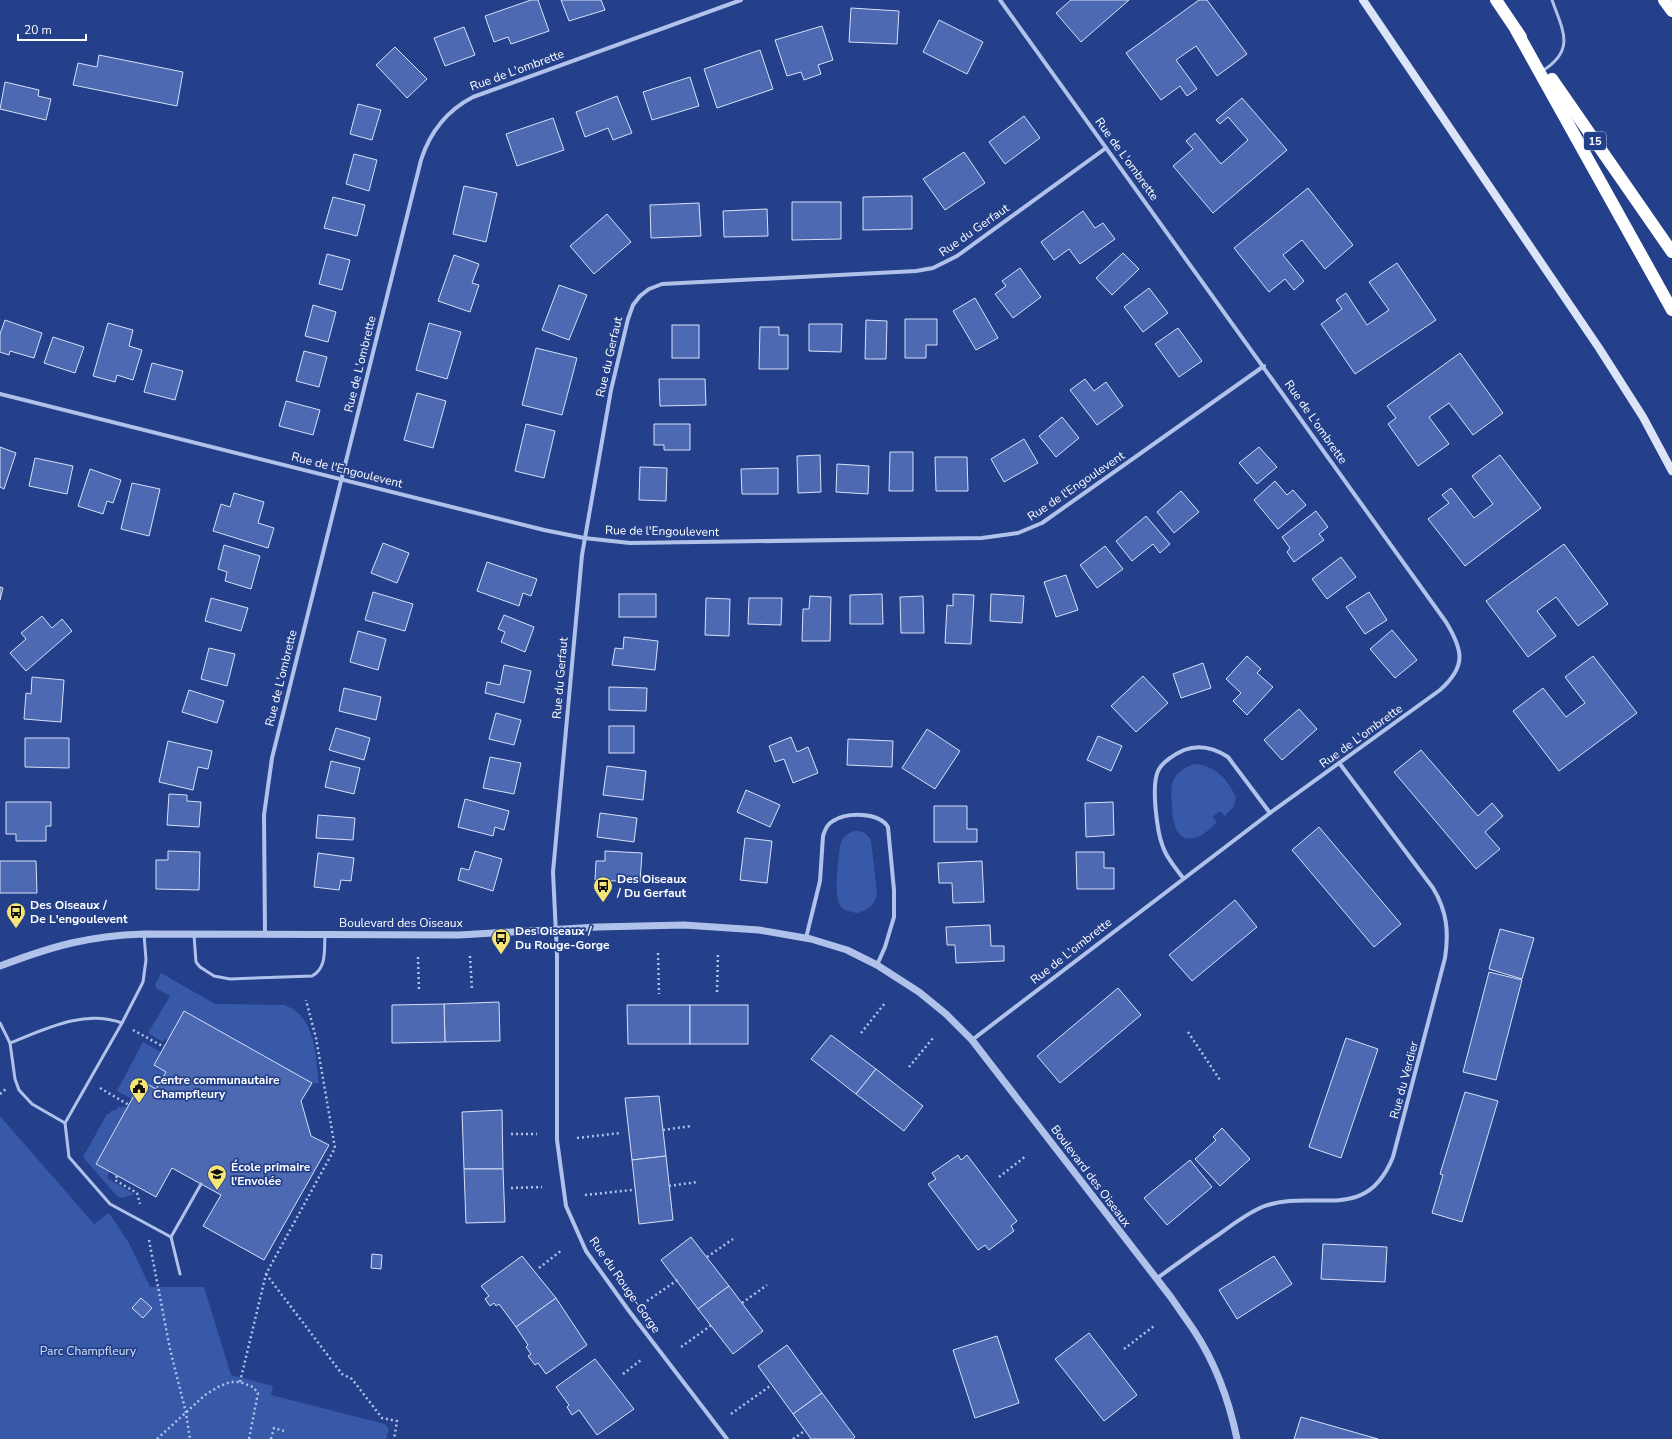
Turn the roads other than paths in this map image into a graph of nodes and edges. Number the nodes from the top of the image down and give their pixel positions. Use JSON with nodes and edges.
{"nodes":[{"id":1,"x":741,"y":0,"type":"edge"},
{"id":2,"x":1000,"y":0,"type":"edge"},
{"id":3,"x":1363,"y":0,"type":"edge"},
{"id":4,"x":1496,"y":0,"type":"edge"},
{"id":5,"x":1552,"y":0,"type":"edge"},
{"id":6,"x":1664,"y":0,"type":"edge"},
{"id":7,"x":1672,"y":11,"type":"edge"},
{"id":8,"x":1542,"y":71,"type":"junction"},
{"id":9,"x":1106,"y":148,"type":"junction"},
{"id":10,"x":1672,"y":252,"type":"edge"},
{"id":11,"x":1672,"y":310,"type":"edge"},
{"id":12,"x":1264,"y":366,"type":"junction"},
{"id":13,"x":0,"y":394,"type":"edge"},
{"id":14,"x":1672,"y":471,"type":"edge"},
{"id":15,"x":342,"y":479,"type":"junction"},
{"id":16,"x":584,"y":538,"type":"junction"},
{"id":17,"x":1340,"y":764,"type":"junction"},
{"id":18,"x":1270,"y":813,"type":"junction"},
{"id":19,"x":1183,"y":878,"type":"junction"},
{"id":20,"x":556,"y":930,"type":"junction"},
{"id":21,"x":144,"y":934,"type":"junction"},
{"id":22,"x":325,"y":934,"type":"junction"},
{"id":23,"x":194,"y":935,"type":"junction"},
{"id":24,"x":265,"y":935,"type":"junction"},
{"id":25,"x":806,"y":938,"type":"junction"},
{"id":26,"x":877,"y":964,"type":"junction"},
{"id":27,"x":0,"y":966,"type":"edge"},
{"id":28,"x":0,"y":1023,"type":"edge"},
{"id":29,"x":122,"y":1023,"type":"junction"},
{"id":30,"x":972,"y":1040,"type":"junction"},
{"id":31,"x":10,"y":1043,"type":"junction"},
{"id":32,"x":65,"y":1123,"type":"junction"},
{"id":33,"x":201,"y":1184,"type":"dead end"},
{"id":34,"x":171,"y":1236,"type":"junction"},
{"id":35,"x":180,"y":1274,"type":"dead end"},
{"id":36,"x":1156,"y":1279,"type":"junction"},
{"id":37,"x":727,"y":1439,"type":"edge"},
{"id":38,"x":1237,"y":1439,"type":"edge"}],
"edges":[{"from":1,"to":15,"type":"street","name":"Rue de L'ombrette"},
{"from":2,"to":9,"type":"street","name":"Rue de L'ombrette"},
{"from":3,"to":14,"type":"main road"},
{"from":4,"to":8,"type":"highway"},
{"from":5,"to":8,"type":"lane"},
{"from":6,"to":7,"type":"highway"},
{"from":8,"to":10,"type":"highway","number":"15"},
{"from":8,"to":11,"type":"highway"},
{"from":9,"to":12,"type":"street","name":"Rue de L'ombrette"},
{"from":9,"to":16,"type":"street","name":"Rue du Gerfaut"},
{"from":12,"to":16,"type":"street","name":"Rue de l'Engoulevent"},
{"from":12,"to":17,"type":"street","name":"Rue de L'ombrette"},
{"from":13,"to":15,"type":"street","name":"Rue de l'Engoulevent"},
{"from":15,"to":16,"type":"street","name":"Rue de l'Engoulevent"},
{"from":15,"to":24,"type":"street","name":"Rue de L'ombrette"},
{"from":16,"to":20,"type":"street","name":"Rue du Gerfaut"},
{"from":17,"to":18,"type":"street","name":"Rue de L'ombrette"},
{"from":17,"to":36,"type":"street","name":"Rue du Verdier"},
{"from":18,"to":19,"type":"street","name":"Rue de L'ombrette"},
{"from":18,"to":19,"type":"street"},
{"from":19,"to":30,"type":"street","name":"Rue de L'ombrette"},
{"from":20,"to":22,"type":"street","name":"Boulevard des Oiseaux"},
{"from":20,"to":25,"type":"street","name":"Boulevard des Oiseaux"},
{"from":20,"to":37,"type":"street","name":"Rue du Rouge-Gorge"},
{"from":21,"to":23,"type":"street","name":"Boulevard des Oiseaux"},
{"from":21,"to":27,"type":"street","name":"Boulevard des Oiseaux"},
{"from":21,"to":29,"type":"lane"},
{"from":22,"to":23,"type":"lane"},
{"from":22,"to":24,"type":"street","name":"Boulevard des Oiseaux"},
{"from":23,"to":24,"type":"street","name":"Boulevard des Oiseaux"},
{"from":25,"to":26,"type":"street","name":"Boulevard des Oiseaux"},
{"from":25,"to":26,"type":"street"},
{"from":26,"to":30,"type":"street","name":"Boulevard des Oiseaux"},
{"from":28,"to":31,"type":"lane"},
{"from":29,"to":31,"type":"lane"},
{"from":29,"to":32,"type":"lane"},
{"from":30,"to":36,"type":"street","name":"Boulevard des Oiseaux"},
{"from":31,"to":32,"type":"lane"},
{"from":32,"to":34,"type":"lane"},
{"from":33,"to":34,"type":"lane"},
{"from":34,"to":35,"type":"lane"},
{"from":36,"to":38,"type":"street","name":"Boulevard des Oiseaux"}]}
